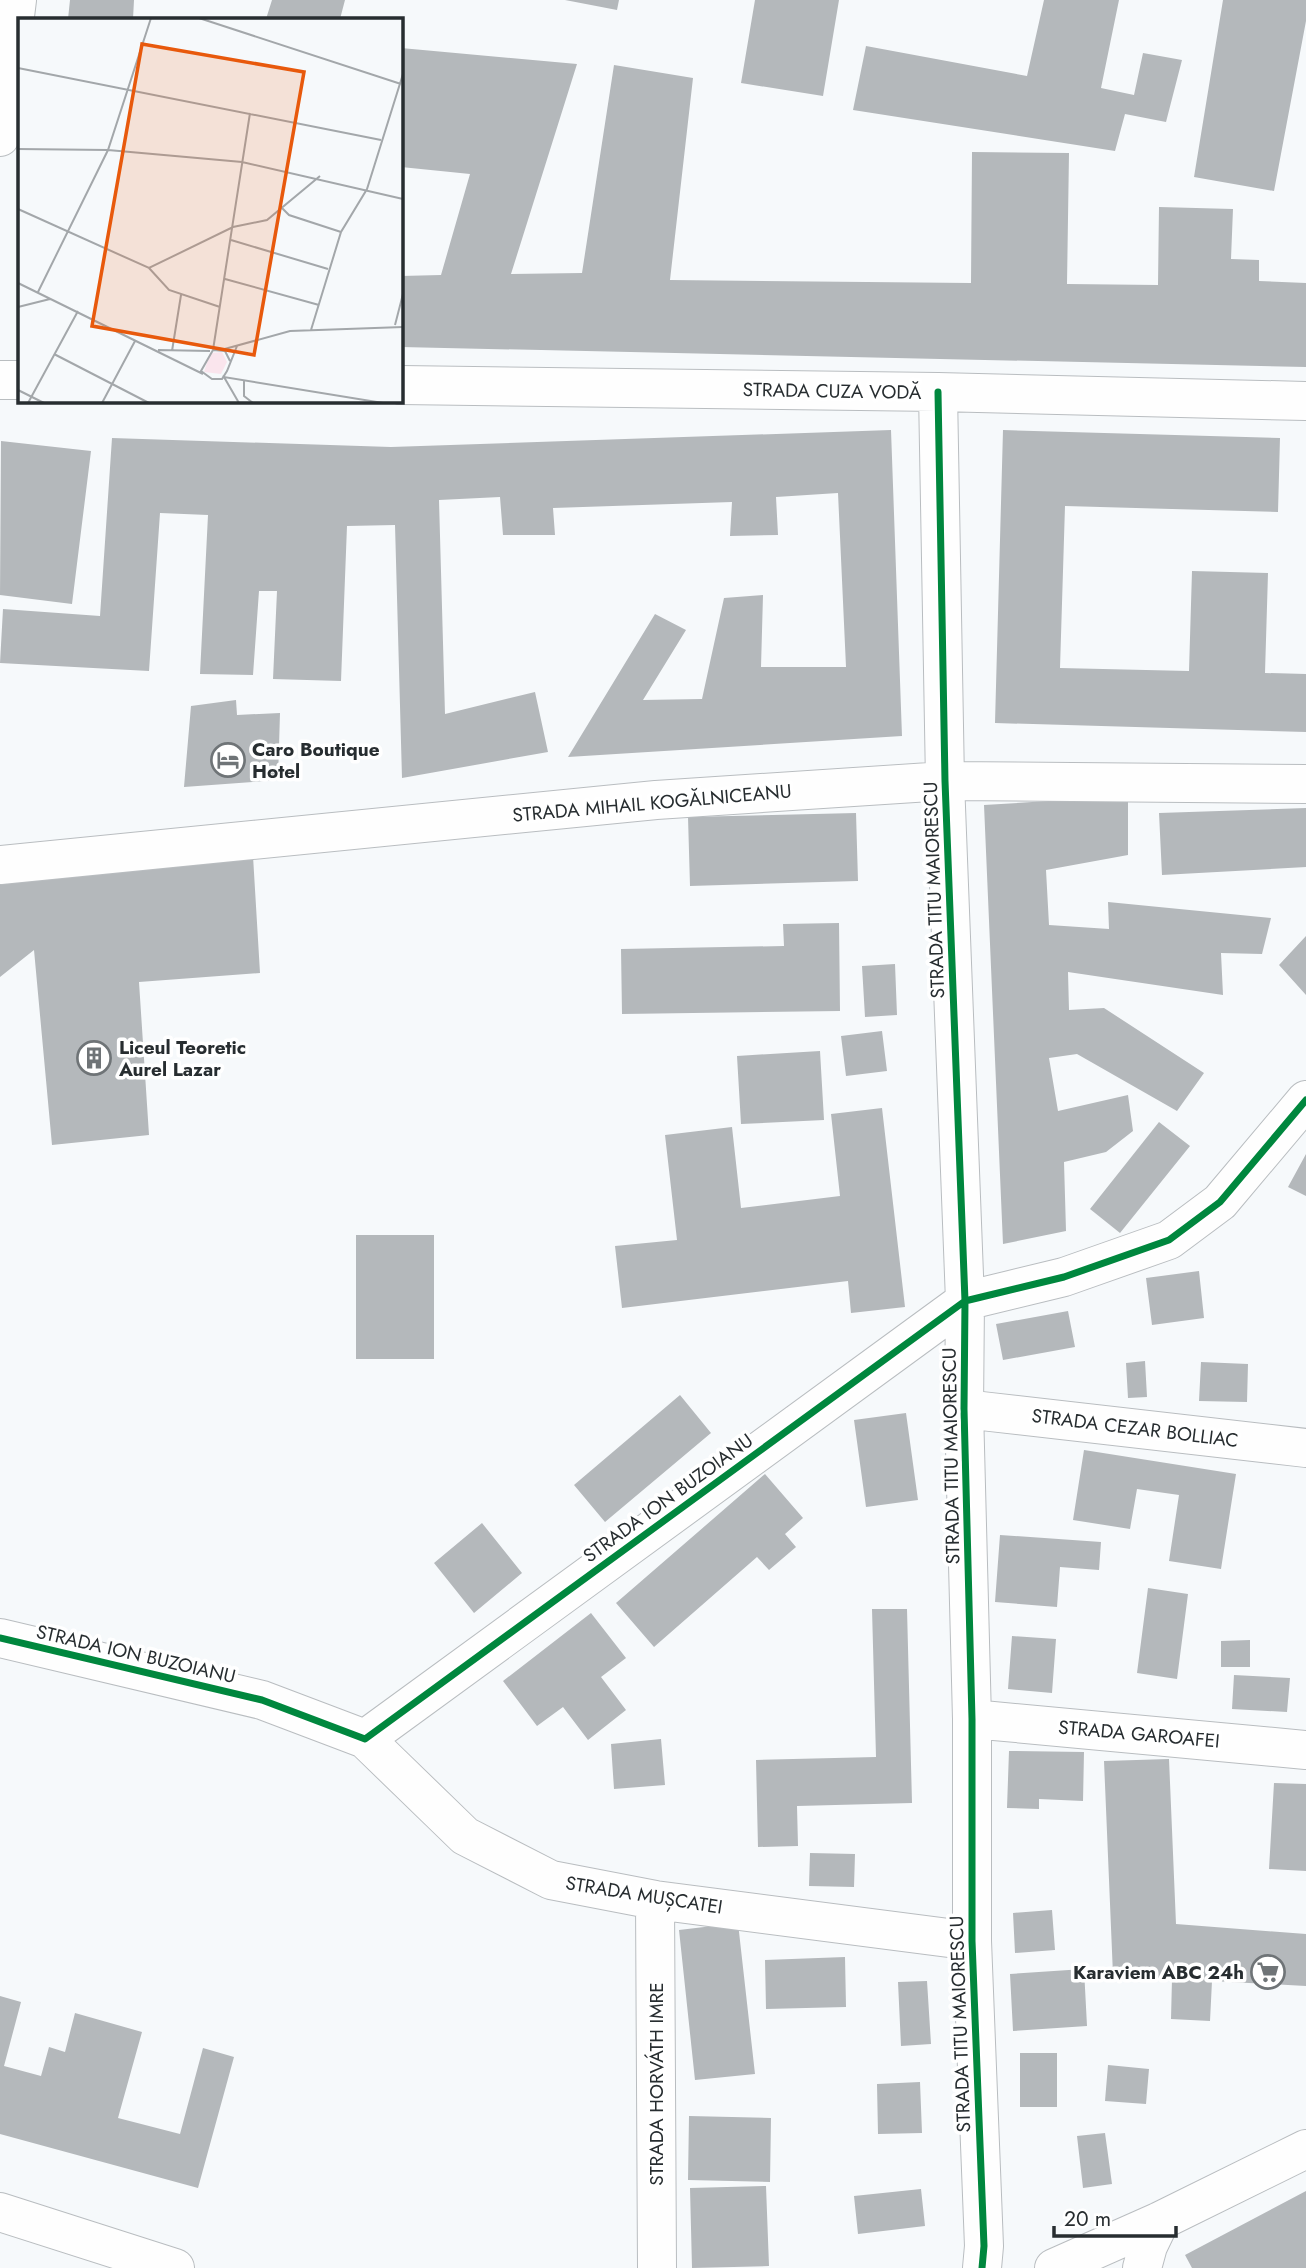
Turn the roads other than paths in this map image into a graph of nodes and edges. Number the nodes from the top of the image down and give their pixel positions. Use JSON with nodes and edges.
{"nodes":[{"id":1,"x":16,"y":0,"type":"edge"},
{"id":2,"x":0,"y":137,"type":"edge"},
{"id":3,"x":0,"y":380,"type":"edge"},
{"id":4,"x":18,"y":380,"type":"edge"},
{"id":5,"x":402,"y":385,"type":"edge"},
{"id":6,"x":938,"y":393,"type":"junction"},
{"id":7,"x":1306,"y":401,"type":"edge"},
{"id":8,"x":945,"y":781,"type":"junction"},
{"id":9,"x":1306,"y":784,"type":"edge"},
{"id":10,"x":0,"y":865,"type":"edge"},
{"id":11,"x":1306,"y":1100,"type":"edge"},
{"id":12,"x":965,"y":1301,"type":"junction"},
{"id":13,"x":964,"y":1409,"type":"junction"},
{"id":14,"x":1306,"y":1448,"type":"edge"},
{"id":15,"x":0,"y":1638,"type":"edge"},
{"id":16,"x":972,"y":1719,"type":"junction"},
{"id":17,"x":365,"y":1739,"type":"junction"},
{"id":18,"x":1306,"y":1750,"type":"edge"},
{"id":19,"x":655,"y":1900,"type":"junction"},
{"id":20,"x":972,"y":1941,"type":"junction"},
{"id":21,"x":1306,"y":2149,"type":"edge"},
{"id":22,"x":0,"y":2212,"type":"edge"},
{"id":23,"x":1160,"y":2221,"type":"junction"},
{"id":24,"x":175,"y":2268,"type":"edge"},
{"id":25,"x":657,"y":2268,"type":"edge"},
{"id":26,"x":982,"y":2268,"type":"edge"},
{"id":27,"x":1054,"y":2268,"type":"edge"},
{"id":28,"x":1142,"y":2268,"type":"edge"}],
"edges":[{"from":1,"to":2,"type":"street"},
{"from":3,"to":4,"type":"street"},
{"from":5,"to":6,"type":"street","name":"STRADA CUZA VODĂ"},
{"from":6,"to":7,"type":"street","name":"STRADA CUZA VODĂ"},
{"from":6,"to":8,"type":"street","name":"STRADA TITU MAIORESCU"},
{"from":8,"to":9,"type":"street","name":"STRADA MIHAIL KOGĂLNICEANU"},
{"from":8,"to":10,"type":"street","name":"STRADA MIHAIL KOGĂLNICEANU"},
{"from":8,"to":12,"type":"street","name":"STRADA TITU MAIORESCU"},
{"from":11,"to":12,"type":"street","name":"STRADA ION BUZOIANU"},
{"from":12,"to":13,"type":"street","name":"STRADA TITU MAIORESCU"},
{"from":12,"to":17,"type":"street","name":"STRADA ION BUZOIANU"},
{"from":13,"to":14,"type":"street","name":"STRADA CEZAR BOLLIAC"},
{"from":13,"to":16,"type":"street","name":"STRADA TITU MAIORESCU"},
{"from":15,"to":17,"type":"street","name":"STRADA ION BUZOIANU"},
{"from":16,"to":18,"type":"street","name":"STRADA GAROAFEI"},
{"from":16,"to":20,"type":"street","name":"STRADA TITU MAIORESCU"},
{"from":17,"to":19,"type":"street","name":"STRADA MUȘCATEI"},
{"from":19,"to":20,"type":"street","name":"STRADA MUȘCATEI"},
{"from":19,"to":25,"type":"street","name":"STRADA HORVÁTH IMRE"},
{"from":20,"to":26,"type":"street","name":"STRADA TITU MAIORESCU"},
{"from":21,"to":23,"type":"street"},
{"from":22,"to":24,"type":"street"},
{"from":23,"to":27,"type":"street"},
{"from":23,"to":28,"type":"street"}]}
